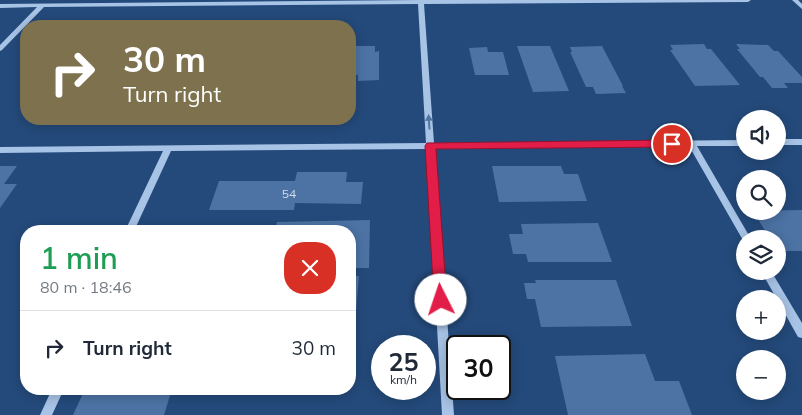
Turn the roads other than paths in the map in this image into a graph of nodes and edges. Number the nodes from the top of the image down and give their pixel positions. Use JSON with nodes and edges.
{"nodes":[{"id":1,"x":748,"y":0,"type":"edge"},
{"id":2,"x":794,"y":0,"type":"edge"},
{"id":3,"x":259,"y":2,"type":"edge"},
{"id":4,"x":421,"y":2,"type":"edge"},
{"id":5,"x":0,"y":6,"type":"edge"},
{"id":6,"x":42,"y":6,"type":"junction"},
{"id":7,"x":802,"y":7,"type":"edge"},
{"id":8,"x":28,"y":20,"type":"edge"},
{"id":9,"x":20,"y":29,"type":"edge"},
{"id":10,"x":0,"y":49,"type":"edge"},
{"id":11,"x":786,"y":142,"type":"edge"},
{"id":12,"x":802,"y":142,"type":"edge"},
{"id":13,"x":691,"y":143,"type":"junction"},
{"id":14,"x":736,"y":143,"type":"edge"},
{"id":15,"x":430,"y":146,"type":"junction"},
{"id":16,"x":168,"y":149,"type":"junction"},
{"id":17,"x":0,"y":150,"type":"edge"},
{"id":18,"x":133,"y":225,"type":"edge"},
{"id":19,"x":742,"y":230,"type":"edge"},
{"id":20,"x":771,"y":280,"type":"edge"},
{"id":21,"x":802,"y":333,"type":"edge"},
{"id":22,"x":55,"y":395,"type":"edge"},
{"id":23,"x":46,"y":415,"type":"edge"},
{"id":24,"x":448,"y":415,"type":"edge"}],
"edges":[{"from":1,"to":4,"type":"street"},
{"from":2,"to":7,"type":"street"},
{"from":3,"to":4,"type":"street"},
{"from":3,"to":6,"type":"street"},
{"from":15,"to":4,"type":"street","one_way":true},
{"from":5,"to":6,"type":"street"},
{"from":6,"to":8,"type":"street"},
{"from":9,"to":10,"type":"street"},
{"from":11,"to":12,"type":"street"},
{"from":13,"to":14,"type":"street"},
{"from":13,"to":15,"type":"street"},
{"from":13,"to":19,"type":"street"},
{"from":15,"to":16,"type":"street"},
{"from":15,"to":24,"type":"street"},
{"from":16,"to":17,"type":"street"},
{"from":16,"to":18,"type":"street"},
{"from":20,"to":21,"type":"street"},
{"from":22,"to":23,"type":"street"}]}
